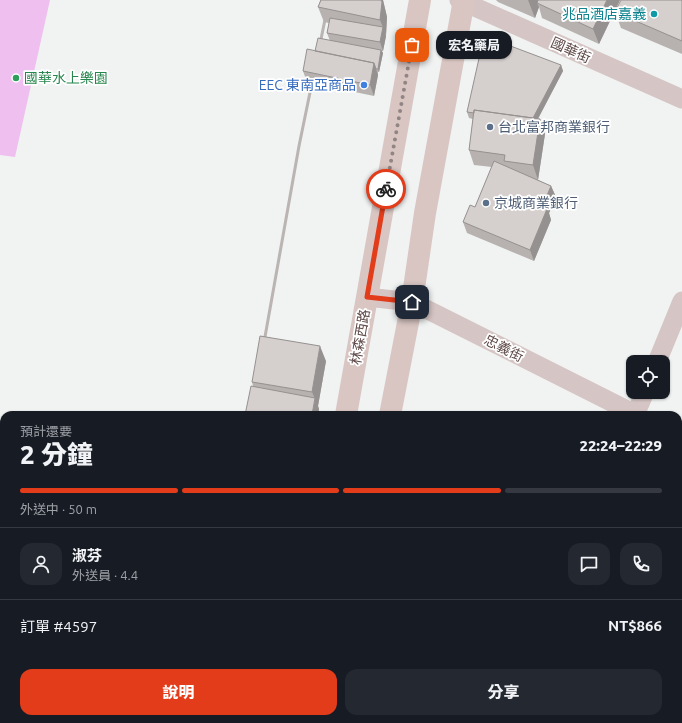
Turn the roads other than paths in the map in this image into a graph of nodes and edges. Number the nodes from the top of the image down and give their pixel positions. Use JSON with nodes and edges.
{"nodes":[{"id":1,"x":420,"y":0,"type":"edge"},
{"id":2,"x":462,"y":1,"type":"edge"},
{"id":3,"x":682,"y":99,"type":"edge"},
{"id":4,"x":367,"y":297,"type":"junction"},
{"id":5,"x":682,"y":301,"type":"edge"},
{"id":6,"x":412,"y":302,"type":"junction"},
{"id":7,"x":660,"y":355,"type":"edge"},
{"id":8,"x":642,"y":399,"type":"edge"},
{"id":9,"x":347,"y":411,"type":"edge"},
{"id":10,"x":391,"y":411,"type":"edge"},
{"id":11,"x":628,"y":411,"type":"edge"},
{"id":12,"x":638,"y":411,"type":"edge"}],
"edges":[{"from":1,"to":4,"type":"main road","name":"林森西路"},
{"from":2,"to":3,"type":"street","name":"國華街"},
{"from":2,"to":6,"type":"main road"},
{"from":4,"to":6,"type":"street","name":"忠義街"},
{"from":4,"to":9,"type":"main road","name":"林森西路"},
{"from":5,"to":7,"type":"street"},
{"from":6,"to":10,"type":"main road"},
{"from":6,"to":11,"type":"street","name":"忠義街"},
{"from":8,"to":12,"type":"street"}]}
